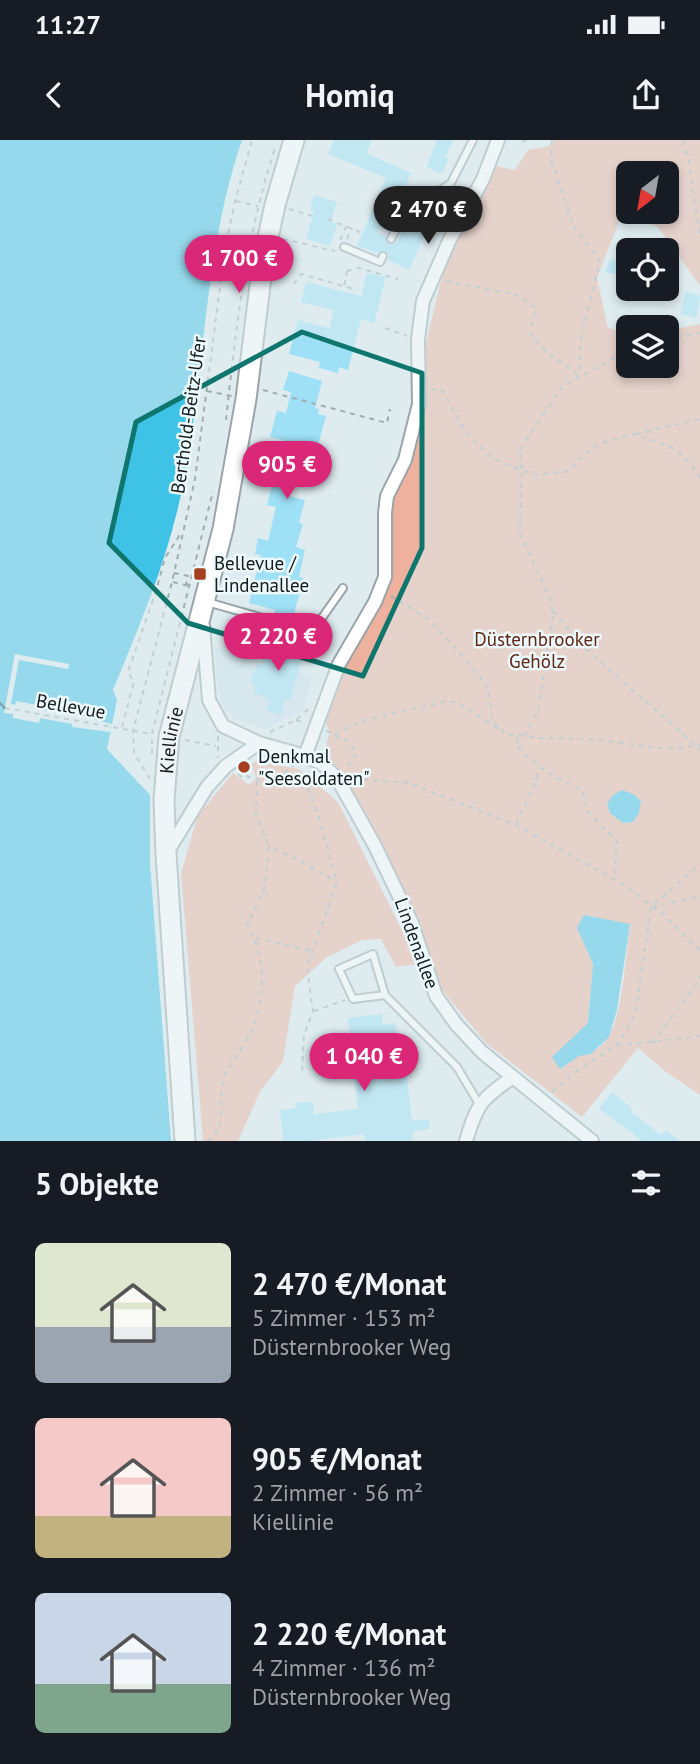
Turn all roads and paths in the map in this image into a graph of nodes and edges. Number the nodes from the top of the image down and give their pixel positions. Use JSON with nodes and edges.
{"nodes":[{"id":1,"x":252,"y":140,"type":"edge"},
{"id":2,"x":277,"y":140,"type":"edge"},
{"id":3,"x":294,"y":140,"type":"edge"},
{"id":4,"x":473,"y":140,"type":"edge"},
{"id":5,"x":498,"y":140,"type":"edge"},
{"id":6,"x":527,"y":140,"type":"edge"},
{"id":7,"x":552,"y":140,"type":"edge"},
{"id":8,"x":683,"y":140,"type":"edge"},
{"id":9,"x":522,"y":142,"type":"dead end"},
{"id":10,"x":235,"y":201,"type":"junction"},
{"id":11,"x":266,"y":205,"type":"junction"},
{"id":12,"x":312,"y":216,"type":"dead end"},
{"id":13,"x":328,"y":219,"type":"dead end"},
{"id":14,"x":353,"y":228,"type":"junction"},
{"id":15,"x":345,"y":229,"type":"dead end"},
{"id":16,"x":362,"y":233,"type":"dead end"},
{"id":17,"x":350,"y":234,"type":"junction"},
{"id":18,"x":391,"y":239,"type":"dead end"},
{"id":19,"x":700,"y":239,"type":"edge"},
{"id":20,"x":295,"y":242,"type":"dead end"},
{"id":21,"x":344,"y":247,"type":"joint"},
{"id":22,"x":334,"y":253,"type":"dead end"},
{"id":23,"x":383,"y":256,"type":"dead end"},
{"id":24,"x":398,"y":279,"type":"dead end"},
{"id":25,"x":433,"y":279,"type":"junction"},
{"id":26,"x":294,"y":284,"type":"dead end"},
{"id":27,"x":344,"y":286,"type":"junction"},
{"id":28,"x":357,"y":290,"type":"dead end"},
{"id":29,"x":385,"y":328,"type":"dead end"},
{"id":30,"x":700,"y":333,"type":"edge"},
{"id":31,"x":679,"y":337,"type":"edge"},
{"id":32,"x":418,"y":339,"type":"junction"},
{"id":33,"x":616,"y":356,"type":"edge"},
{"id":34,"x":580,"y":375,"type":"junction"},
{"id":35,"x":247,"y":386,"type":"junction"},
{"id":36,"x":419,"y":388,"type":"junction"},
{"id":37,"x":206,"y":391,"type":"junction"},
{"id":38,"x":229,"y":395,"type":"junction"},
{"id":39,"x":390,"y":409,"type":"dead end"},
{"id":40,"x":700,"y":419,"type":"edge"},
{"id":41,"x":226,"y":421,"type":"dead end"},
{"id":42,"x":635,"y":434,"type":"junction"},
{"id":43,"x":522,"y":470,"type":"junction"},
{"id":44,"x":700,"y":478,"type":"edge"},
{"id":45,"x":214,"y":490,"type":"dead end"},
{"id":46,"x":183,"y":529,"type":"junction"},
{"id":47,"x":174,"y":573,"type":"junction"},
{"id":48,"x":172,"y":582,"type":"junction"},
{"id":49,"x":190,"y":586,"type":"junction"},
{"id":50,"x":343,"y":589,"type":"dead end"},
{"id":51,"x":380,"y":591,"type":"junction"},
{"id":52,"x":202,"y":604,"type":"junction"},
{"id":53,"x":552,"y":610,"type":"junction"},
{"id":54,"x":171,"y":662,"type":"dead end"},
{"id":55,"x":8,"y":704,"type":"dead end"},
{"id":56,"x":325,"y":704,"type":"junction"},
{"id":57,"x":223,"y":726,"type":"junction"},
{"id":58,"x":317,"y":727,"type":"junction"},
{"id":59,"x":121,"y":729,"type":"junction"},
{"id":60,"x":133,"y":731,"type":"junction"},
{"id":61,"x":334,"y":734,"type":"junction"},
{"id":62,"x":505,"y":734,"type":"junction"},
{"id":63,"x":517,"y":735,"type":"junction"},
{"id":64,"x":524,"y":736,"type":"junction"},
{"id":65,"x":169,"y":737,"type":"junction"},
{"id":66,"x":259,"y":743,"type":"junction"},
{"id":67,"x":216,"y":746,"type":"junction"},
{"id":68,"x":699,"y":746,"type":"edge"},
{"id":69,"x":305,"y":756,"type":"junction"},
{"id":70,"x":321,"y":763,"type":"junction"},
{"id":71,"x":226,"y":766,"type":"junction"},
{"id":72,"x":539,"y":767,"type":"junction"},
{"id":73,"x":240,"y":770,"type":"dead end"},
{"id":74,"x":338,"y":778,"type":"junction"},
{"id":75,"x":151,"y":781,"type":"dead end"},
{"id":76,"x":257,"y":781,"type":"junction"},
{"id":77,"x":516,"y":825,"type":"junction"},
{"id":78,"x":269,"y":847,"type":"junction"},
{"id":79,"x":166,"y":854,"type":"junction"},
{"id":80,"x":700,"y":864,"type":"edge"},
{"id":81,"x":614,"y":880,"type":"junction"},
{"id":82,"x":337,"y":882,"type":"junction"},
{"id":83,"x":700,"y":896,"type":"edge"},
{"id":84,"x":651,"y":907,"type":"junction"},
{"id":85,"x":256,"y":939,"type":"junction"},
{"id":86,"x":700,"y":950,"type":"edge"},
{"id":87,"x":313,"y":951,"type":"junction"},
{"id":88,"x":700,"y":976,"type":"edge"},
{"id":89,"x":385,"y":995,"type":"junction"},
{"id":90,"x":353,"y":999,"type":"junction"},
{"id":91,"x":313,"y":1011,"type":"junction"},
{"id":92,"x":700,"y":1036,"type":"edge"},
{"id":93,"x":652,"y":1043,"type":"junction"},
{"id":94,"x":616,"y":1046,"type":"junction"},
{"id":95,"x":302,"y":1071,"type":"dead end"},
{"id":96,"x":513,"y":1077,"type":"junction"},
{"id":97,"x":542,"y":1099,"type":"junction"},
{"id":98,"x":479,"y":1104,"type":"junction"},
{"id":99,"x":186,"y":1141,"type":"edge"},
{"id":100,"x":207,"y":1141,"type":"edge"},
{"id":101,"x":466,"y":1141,"type":"edge"},
{"id":102,"x":592,"y":1141,"type":"edge"}],
"edges":[{"from":1,"to":10,"type":"path","name":"Berthold-Beitz-Ufer"},
{"from":2,"to":11,"type":"path"},
{"from":3,"to":11,"type":"street","name":"Kiellinie"},
{"from":4,"to":18,"type":"lane"},
{"from":5,"to":25,"type":"street"},
{"from":6,"to":9,"type":"path"},
{"from":7,"to":34,"type":"path"},
{"from":8,"to":19,"type":"path"},
{"from":10,"to":11,"type":"path"},
{"from":10,"to":37,"type":"path","name":"Berthold-Beitz-Ufer"},
{"from":11,"to":12,"type":"path"},
{"from":11,"to":35,"type":"street","name":"Kiellinie"},
{"from":11,"to":38,"type":"path"},
{"from":13,"to":14,"type":"path"},
{"from":14,"to":16,"type":"path"},
{"from":14,"to":17,"type":"path"},
{"from":15,"to":17,"type":"path"},
{"from":17,"to":21,"type":"path"},
{"from":20,"to":22,"type":"path"},
{"from":21,"to":23,"type":"lane"},
{"from":24,"to":27,"type":"path"},
{"from":25,"to":32,"type":"street"},
{"from":25,"to":34,"type":"path"},
{"from":26,"to":27,"type":"path"},
{"from":27,"to":28,"type":"path"},
{"from":29,"to":32,"type":"path"},
{"from":30,"to":31,"type":"path"},
{"from":32,"to":36,"type":"street"},
{"from":33,"to":34,"type":"path"},
{"from":34,"to":43,"type":"path"},
{"from":35,"to":39,"type":"path"},
{"from":35,"to":52,"type":"street","name":"Kiellinie"},
{"from":36,"to":43,"type":"path"},
{"from":36,"to":51,"type":"street"},
{"from":37,"to":38,"type":"path"},
{"from":37,"to":46,"type":"path","name":"Berthold-Beitz-Ufer"},
{"from":38,"to":41,"type":"path"},
{"from":40,"to":42,"type":"path"},
{"from":42,"to":43,"type":"path"},
{"from":42,"to":44,"type":"path"},
{"from":43,"to":53,"type":"path"},
{"from":45,"to":49,"type":"path"},
{"from":46,"to":47,"type":"path","name":"Berthold-Beitz-Ufer"},
{"from":46,"to":59,"type":"path","name":"Berthold-Beitz-Ufer"},
{"from":47,"to":48,"type":"path","name":"Berthold-Beitz-Ufer"},
{"from":47,"to":49,"type":"path"},
{"from":48,"to":49,"type":"path"},
{"from":48,"to":60,"type":"path","name":"Berthold-Beitz-Ufer"},
{"from":49,"to":54,"type":"path"},
{"from":50,"to":52,"type":"lane"},
{"from":51,"to":56,"type":"street"},
{"from":51,"to":62,"type":"path"},
{"from":52,"to":57,"type":"street"},
{"from":52,"to":65,"type":"street","name":"Kiellinie"},
{"from":53,"to":64,"type":"path"},
{"from":53,"to":68,"type":"path"},
{"from":55,"to":59,"type":"path","name":"Bellevue"},
{"from":56,"to":58,"type":"street"},
{"from":56,"to":66,"type":"path"},
{"from":57,"to":66,"type":"street","name":"Lindenallee"},
{"from":57,"to":67,"type":"path"},
{"from":58,"to":61,"type":"path"},
{"from":58,"to":69,"type":"street"},
{"from":59,"to":60,"type":"path","name":"Bellevue"},
{"from":60,"to":65,"type":"path","name":"Bellevue"},
{"from":60,"to":75,"type":"path","name":"Berthold-Beitz-Ufer"},
{"from":61,"to":62,"type":"path"},
{"from":61,"to":74,"type":"path"},
{"from":62,"to":63,"type":"path"},
{"from":63,"to":64,"type":"path"},
{"from":63,"to":72,"type":"path"},
{"from":64,"to":68,"type":"path"},
{"from":65,"to":67,"type":"path","name":"Bellevue"},
{"from":65,"to":79,"type":"street","name":"Kiellinie"},
{"from":66,"to":69,"type":"street","name":"Lindenallee"},
{"from":66,"to":71,"type":"street"},
{"from":67,"to":71,"type":"path"},
{"from":69,"to":70,"type":"street","name":"Lindenallee"},
{"from":69,"to":76,"type":"path"},
{"from":70,"to":74,"type":"street","name":"Lindenallee"},
{"from":70,"to":82,"type":"path"},
{"from":71,"to":79,"type":"street"},
{"from":72,"to":77,"type":"path"},
{"from":72,"to":81,"type":"path"},
{"from":73,"to":76,"type":"path"},
{"from":74,"to":77,"type":"path"},
{"from":74,"to":96,"type":"street","name":"Lindenallee"},
{"from":76,"to":78,"type":"path"},
{"from":77,"to":81,"type":"path"},
{"from":78,"to":82,"type":"path"},
{"from":78,"to":85,"type":"path"},
{"from":79,"to":99,"type":"street","name":"Kiellinie"},
{"from":80,"to":84,"type":"path"},
{"from":81,"to":84,"type":"path"},
{"from":82,"to":87,"type":"path"},
{"from":83,"to":84,"type":"path"},
{"from":84,"to":86,"type":"path"},
{"from":84,"to":94,"type":"path"},
{"from":85,"to":87,"type":"path"},
{"from":85,"to":100,"type":"path"},
{"from":87,"to":91,"type":"path"},
{"from":88,"to":93,"type":"path"},
{"from":89,"to":90,"type":"lane"},
{"from":89,"to":90,"type":"lane"},
{"from":89,"to":98,"type":"lane"},
{"from":90,"to":91,"type":"path"},
{"from":91,"to":95,"type":"path"},
{"from":92,"to":93,"type":"path"},
{"from":93,"to":94,"type":"path"},
{"from":94,"to":97,"type":"path"},
{"from":96,"to":97,"type":"street","name":"Lindenallee"},
{"from":96,"to":98,"type":"street"},
{"from":97,"to":102,"type":"street","name":"Lindenallee"},
{"from":98,"to":101,"type":"street"}]}
